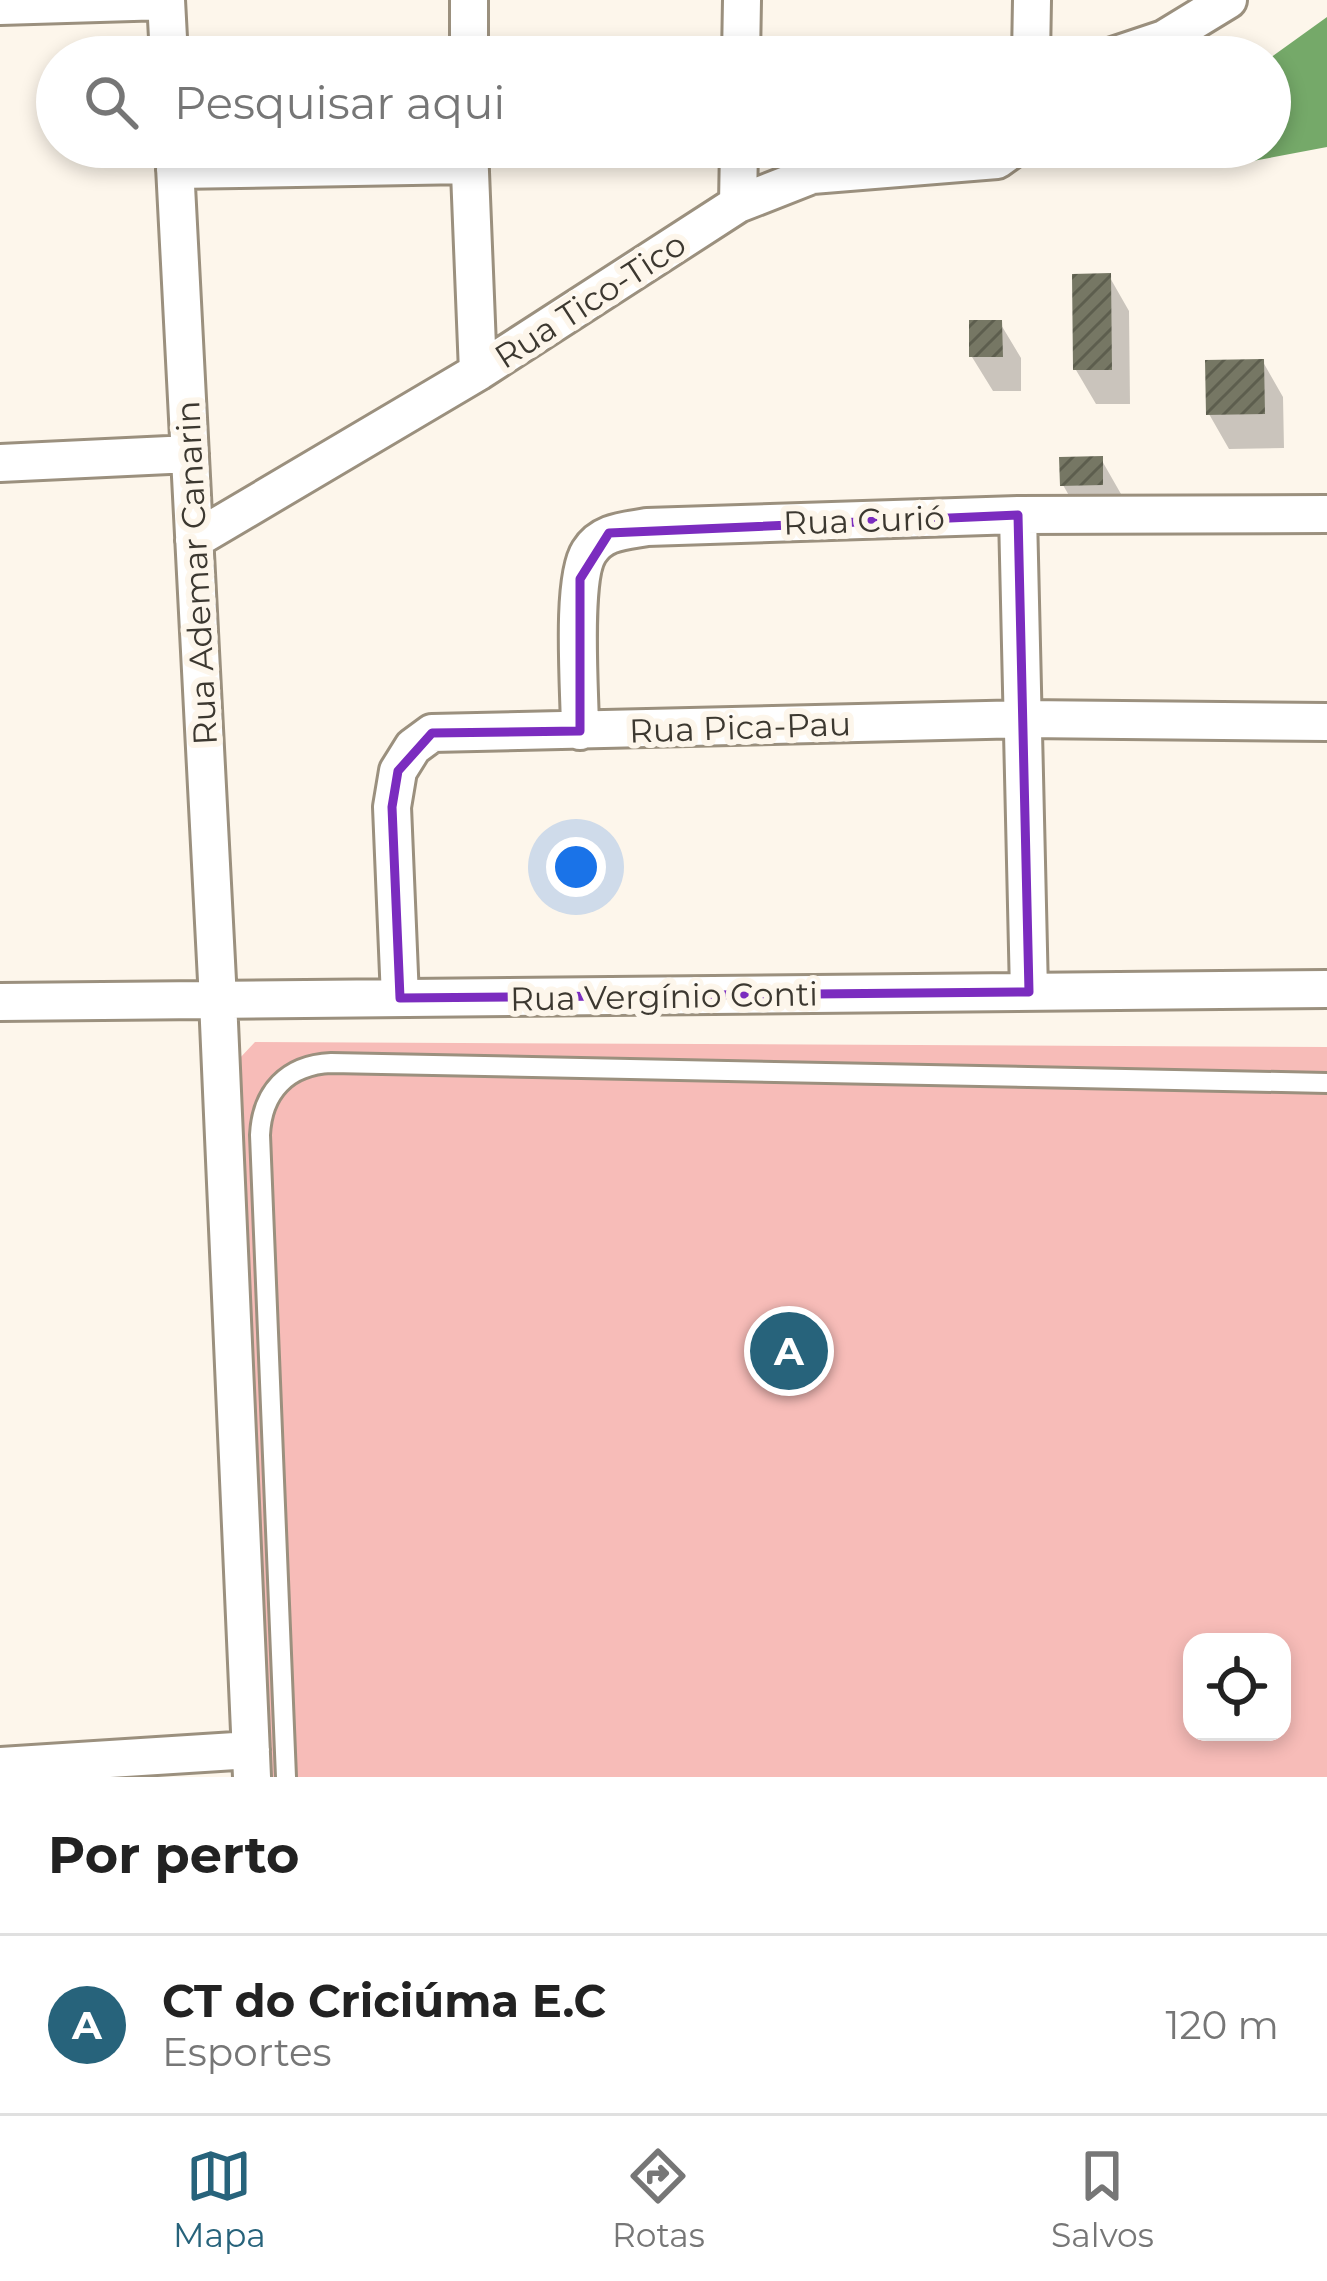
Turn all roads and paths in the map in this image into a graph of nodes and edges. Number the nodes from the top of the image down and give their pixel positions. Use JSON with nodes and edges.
{"nodes":[{"id":1,"x":469,"y":0,"type":"edge"},
{"id":2,"x":742,"y":0,"type":"edge"},
{"id":3,"x":1032,"y":0,"type":"edge"},
{"id":4,"x":1228,"y":0,"type":"edge"},
{"id":5,"x":166,"y":1,"type":"edge"},
{"id":6,"x":0,"y":6,"type":"edge"},
{"id":7,"x":168,"y":36,"type":"edge"},
{"id":8,"x":469,"y":36,"type":"edge"},
{"id":9,"x":741,"y":36,"type":"edge"},
{"id":10,"x":1031,"y":36,"type":"edge"},
{"id":11,"x":1170,"y":36,"type":"edge"},
{"id":12,"x":175,"y":168,"type":"edge"},
{"id":13,"x":470,"y":168,"type":"edge"},
{"id":14,"x":739,"y":168,"type":"edge"},
{"id":15,"x":898,"y":168,"type":"edge"},
{"id":16,"x":738,"y":204,"type":"junction"},
{"id":17,"x":478,"y":372,"type":"junction"},
{"id":18,"x":190,"y":454,"type":"junction"},
{"id":19,"x":0,"y":463,"type":"edge"},
{"id":20,"x":1327,"y":514,"type":"edge"},
{"id":21,"x":1018,"y":515,"type":"junction"},
{"id":22,"x":194,"y":541,"type":"junction"},
{"id":23,"x":1024,"y":719,"type":"junction"},
{"id":24,"x":1327,"y":722,"type":"edge"},
{"id":25,"x":580,"y":731,"type":"junction"},
{"id":26,"x":1327,"y":989,"type":"edge"},
{"id":27,"x":1029,"y":992,"type":"junction"},
{"id":28,"x":400,"y":998,"type":"junction"},
{"id":29,"x":218,"y":1000,"type":"junction"},
{"id":30,"x":0,"y":1003,"type":"edge"},
{"id":31,"x":1327,"y":1083,"type":"edge"},
{"id":32,"x":251,"y":1764,"type":"edge"},
{"id":33,"x":0,"y":1766,"type":"edge"},
{"id":34,"x":286,"y":1777,"type":"edge"}],
"edges":[{"from":1,"to":8,"type":"street"},
{"from":2,"to":9,"type":"street"},
{"from":3,"to":10,"type":"street"},
{"from":4,"to":11,"type":"street"},
{"from":5,"to":6,"type":"street"},
{"from":5,"to":7,"type":"street"},
{"from":12,"to":18,"type":"street","name":"Rua Ademar Canarin"},
{"from":13,"to":17,"type":"street"},
{"from":14,"to":16,"type":"street"},
{"from":15,"to":16,"type":"street","name":"Rua Tico-Tico"},
{"from":16,"to":17,"type":"street","name":"Rua Tico-Tico"},
{"from":17,"to":22,"type":"street","name":"Rua Tico-Tico"},
{"from":18,"to":19,"type":"street"},
{"from":18,"to":22,"type":"street","name":"Rua Ademar Canarin"},
{"from":20,"to":21,"type":"street","name":"Rua Curió"},
{"from":21,"to":23,"type":"street"},
{"from":21,"to":25,"type":"street","name":"Rua Curió"},
{"from":22,"to":29,"type":"street","name":"Rua Ademar Canarin"},
{"from":23,"to":24,"type":"street","name":"Rua Pica-Pau"},
{"from":23,"to":25,"type":"street","name":"Rua Pica-Pau"},
{"from":23,"to":27,"type":"street"},
{"from":25,"to":28,"type":"street","name":"Rua Pica-Pau"},
{"from":26,"to":27,"type":"street","name":"Rua Vergínio Conti"},
{"from":27,"to":28,"type":"street","name":"Rua Vergínio Conti"},
{"from":28,"to":29,"type":"street","name":"Rua Vergínio Conti"},
{"from":29,"to":30,"type":"street","name":"Rua Vergínio Conti"},
{"from":29,"to":32,"type":"street","name":"Rua Ademar Canarin"},
{"from":31,"to":34,"type":"lane"},
{"from":32,"to":33,"type":"street"}]}
